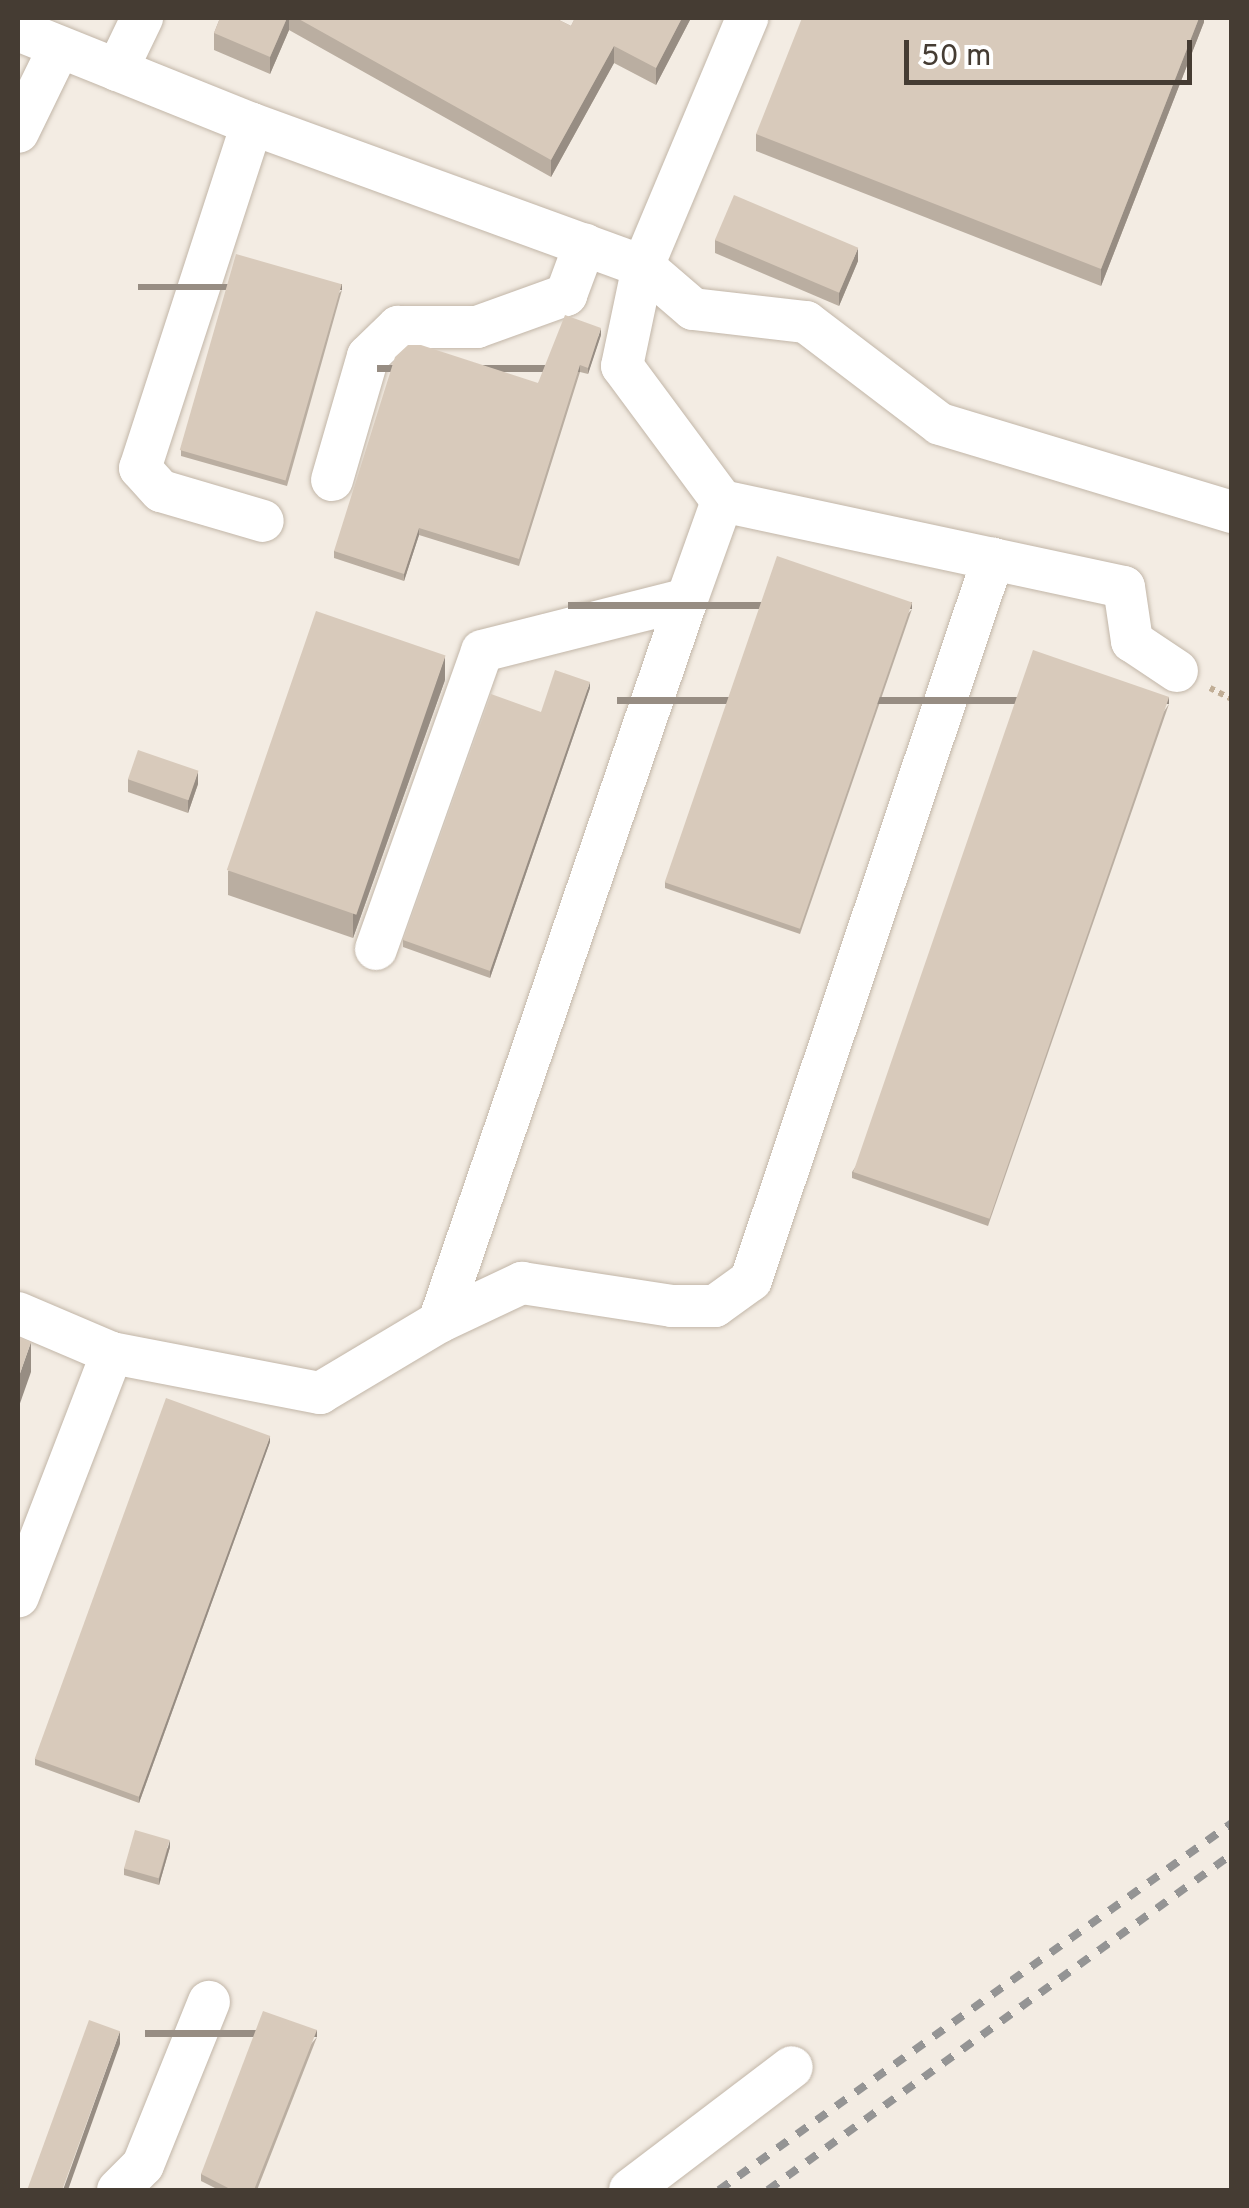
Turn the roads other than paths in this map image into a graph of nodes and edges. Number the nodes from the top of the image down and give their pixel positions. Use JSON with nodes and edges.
{"nodes":[{"id":1,"x":142,"y":18,"type":"edge"},
{"id":2,"x":748,"y":18,"type":"edge"},
{"id":3,"x":18,"y":30,"type":"edge"},
{"id":4,"x":59,"y":48,"type":"junction"},
{"id":5,"x":117,"y":70,"type":"junction"},
{"id":6,"x":252,"y":124,"type":"junction"},
{"id":7,"x":18,"y":132,"type":"edge"},
{"id":8,"x":585,"y":244,"type":"junction"},
{"id":9,"x":643,"y":266,"type":"junction"},
{"id":10,"x":332,"y":480,"type":"dead end"},
{"id":11,"x":722,"y":500,"type":"junction"},
{"id":12,"x":1232,"y":512,"type":"edge"},
{"id":13,"x":263,"y":521,"type":"dead end"},
{"id":14,"x":992,"y":559,"type":"junction"},
{"id":15,"x":687,"y":599,"type":"junction"},
{"id":16,"x":1177,"y":672,"type":"dead end"},
{"id":17,"x":376,"y":949,"type":"dead end"},
{"id":18,"x":18,"y":1314,"type":"edge"},
{"id":19,"x":439,"y":1322,"type":"junction"},
{"id":20,"x":112,"y":1353,"type":"junction"},
{"id":21,"x":18,"y":1596,"type":"edge"},
{"id":22,"x":209,"y":2002,"type":"dead end"},
{"id":23,"x":792,"y":2067,"type":"dead end"},
{"id":24,"x":141,"y":2182,"type":"edge"},
{"id":25,"x":630,"y":2190,"type":"edge"}],
"edges":[{"from":1,"to":5,"type":"lane"},
{"from":2,"to":9,"type":"lane"},
{"from":3,"to":4,"type":"lane"},
{"from":4,"to":5,"type":"lane"},
{"from":4,"to":7,"type":"lane"},
{"from":5,"to":6,"type":"lane"},
{"from":6,"to":8,"type":"lane"},
{"from":6,"to":13,"type":"lane"},
{"from":8,"to":9,"type":"lane"},
{"from":8,"to":10,"type":"lane"},
{"from":9,"to":11,"type":"lane"},
{"from":9,"to":12,"type":"lane"},
{"from":11,"to":14,"type":"lane"},
{"from":11,"to":15,"type":"lane"},
{"from":14,"to":16,"type":"lane"},
{"from":14,"to":19,"type":"lane"},
{"from":15,"to":17,"type":"lane"},
{"from":15,"to":19,"type":"lane"},
{"from":18,"to":20,"type":"lane"},
{"from":19,"to":20,"type":"lane"},
{"from":20,"to":21,"type":"lane"},
{"from":22,"to":24,"type":"lane"},
{"from":23,"to":25,"type":"lane"}]}
